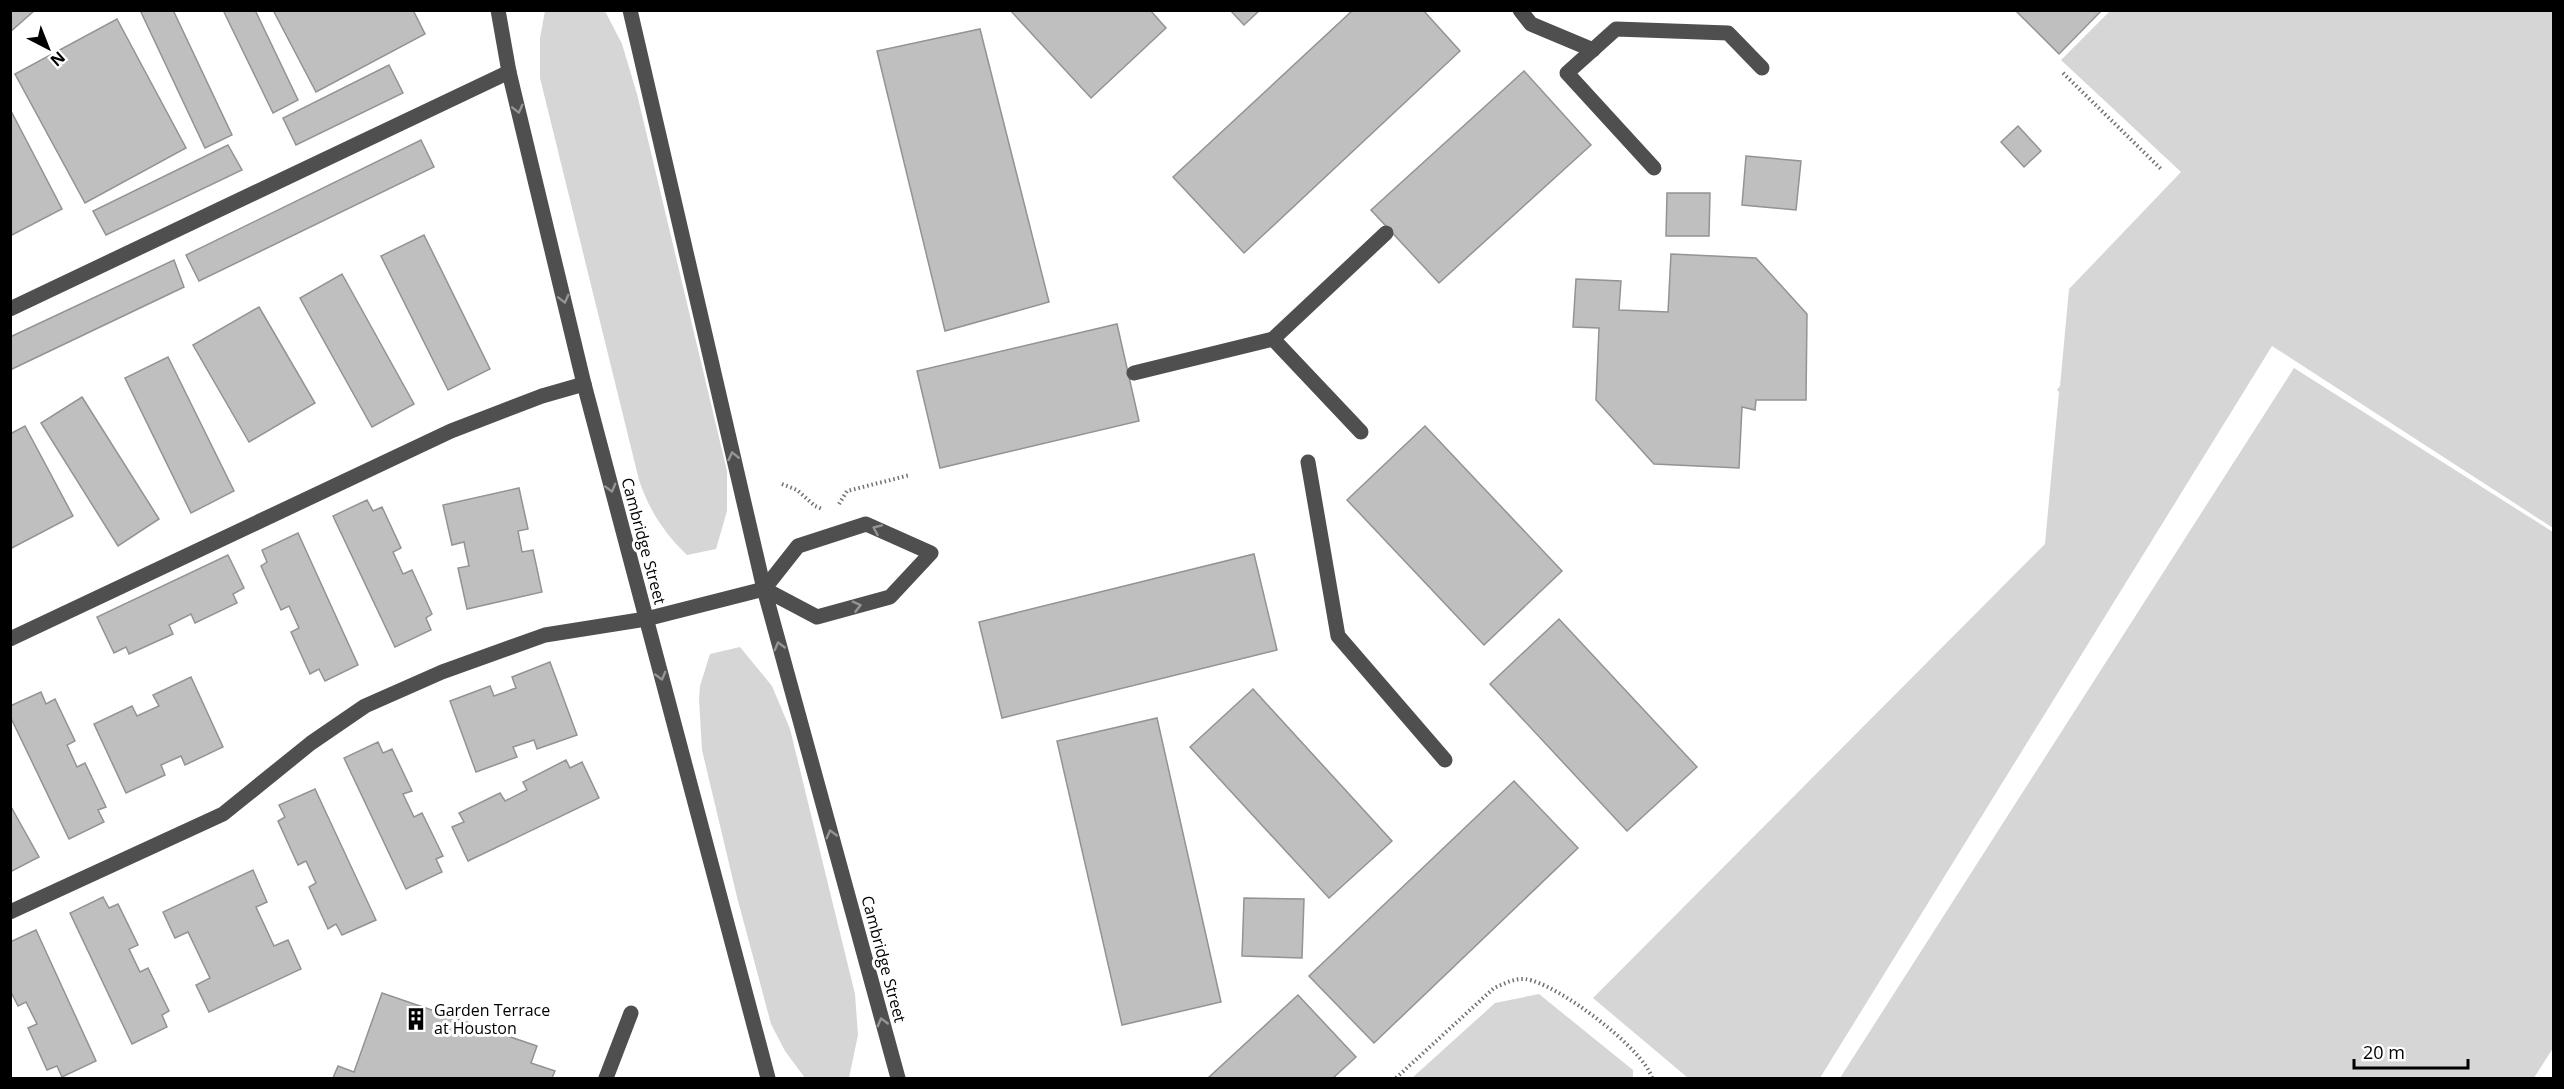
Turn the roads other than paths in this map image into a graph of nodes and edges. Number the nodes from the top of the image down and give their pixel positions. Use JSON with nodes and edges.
{"nodes":[{"id":1,"x":498,"y":10,"type":"edge"},
{"id":2,"x":630,"y":10,"type":"edge"},
{"id":3,"x":1520,"y":10,"type":"edge"},
{"id":4,"x":1593,"y":50,"type":"junction"},
{"id":5,"x":1762,"y":68,"type":"dead end"},
{"id":6,"x":509,"y":72,"type":"junction"},
{"id":7,"x":1654,"y":168,"type":"dead end"},
{"id":8,"x":1386,"y":232,"type":"dead end"},
{"id":9,"x":10,"y":309,"type":"edge"},
{"id":10,"x":1273,"y":339,"type":"junction"},
{"id":11,"x":1134,"y":373,"type":"dead end"},
{"id":12,"x":584,"y":384,"type":"junction"},
{"id":13,"x":1362,"y":432,"type":"dead end"},
{"id":14,"x":1308,"y":462,"type":"dead end"},
{"id":15,"x":764,"y":589,"type":"junction"},
{"id":16,"x":646,"y":619,"type":"junction"},
{"id":17,"x":10,"y":639,"type":"edge"},
{"id":18,"x":1445,"y":760,"type":"dead end"},
{"id":19,"x":10,"y":912,"type":"edge"},
{"id":20,"x":631,"y":1013,"type":"dead end"},
{"id":21,"x":606,"y":1078,"type":"edge"},
{"id":22,"x":768,"y":1078,"type":"edge"},
{"id":23,"x":898,"y":1078,"type":"edge"}],
"edges":[{"from":1,"to":6,"type":"street","name":"Cambridge Street"},
{"from":15,"to":2,"type":"street","name":"Cambridge Street","one_way":true},
{"from":3,"to":4,"type":"street"},
{"from":4,"to":5,"type":"street"},
{"from":4,"to":7,"type":"street"},
{"from":6,"to":9,"type":"street"},
{"from":6,"to":12,"type":"street","name":"Cambridge Street","one_way":true},
{"from":8,"to":10,"type":"street"},
{"from":10,"to":11,"type":"street"},
{"from":10,"to":13,"type":"street"},
{"from":12,"to":16,"type":"street","name":"Cambridge Street","one_way":true},
{"from":12,"to":17,"type":"street"},
{"from":14,"to":18,"type":"street"},
{"from":15,"to":15,"type":"street","one_way":true},
{"from":15,"to":16,"type":"street"},
{"from":23,"to":15,"type":"street","name":"Cambridge Street","one_way":true},
{"from":16,"to":19,"type":"street"},
{"from":16,"to":22,"type":"street","name":"Cambridge Street","one_way":true},
{"from":20,"to":21,"type":"street"}]}
